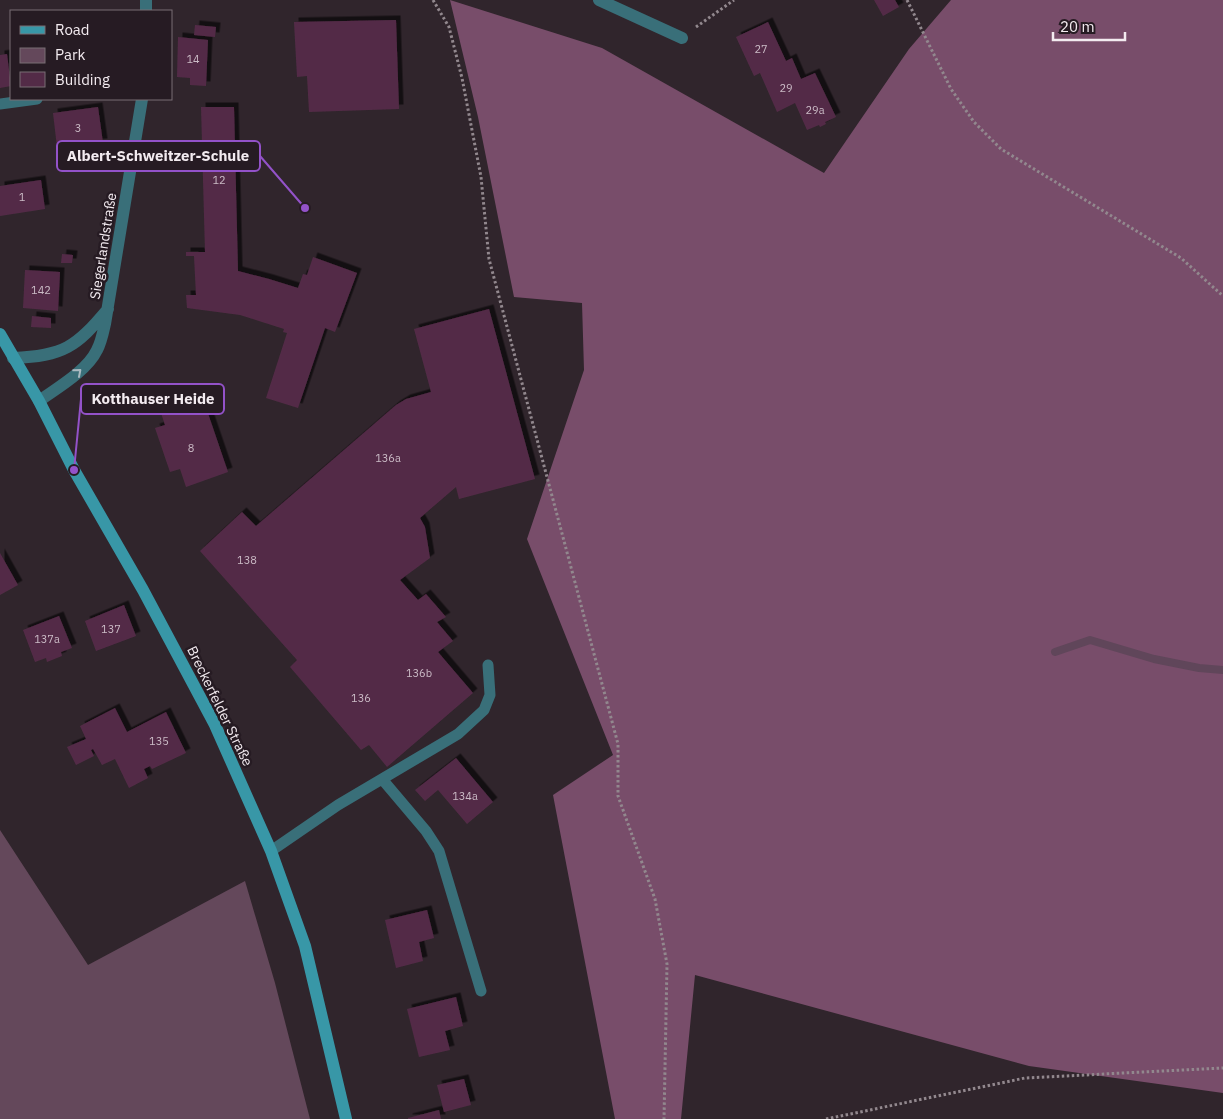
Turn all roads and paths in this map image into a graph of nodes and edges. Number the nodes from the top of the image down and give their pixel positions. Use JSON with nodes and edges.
{"nodes":[{"id":1,"x":433,"y":0,"type":"edge"},
{"id":2,"x":598,"y":0,"type":"edge"},
{"id":3,"x":734,"y":0,"type":"edge"},
{"id":4,"x":907,"y":0,"type":"edge"},
{"id":5,"x":682,"y":38,"type":"joint"},
{"id":6,"x":30,"y":100,"type":"edge"},
{"id":7,"x":142,"y":100,"type":"edge"},
{"id":8,"x":0,"y":104,"type":"edge"},
{"id":9,"x":1223,"y":296,"type":"edge"},
{"id":10,"x":108,"y":309,"type":"junction"},
{"id":11,"x":0,"y":334,"type":"edge"},
{"id":12,"x":13,"y":358,"type":"junction"},
{"id":13,"x":39,"y":401,"type":"junction"},
{"id":14,"x":488,"y":665,"type":"dead end"},
{"id":15,"x":382,"y":779,"type":"junction"},
{"id":16,"x":271,"y":851,"type":"junction"},
{"id":17,"x":481,"y":991,"type":"dead end"},
{"id":18,"x":1223,"y":1068,"type":"edge"},
{"id":19,"x":346,"y":1119,"type":"edge"},
{"id":20,"x":664,"y":1119,"type":"edge"},
{"id":21,"x":826,"y":1119,"type":"edge"}],
"edges":[{"from":1,"to":20,"type":"path"},
{"from":2,"to":5,"type":"street"},
{"from":3,"to":5,"type":"path"},
{"from":4,"to":9,"type":"path"},
{"from":6,"to":8,"type":"lane"},
{"from":7,"to":10,"type":"street","name":"Siegerlandstraße"},
{"from":10,"to":12,"type":"street","name":"Siegerlandstraße"},
{"from":13,"to":10,"type":"street","name":"Siegerlandstraße","one_way":true},
{"from":11,"to":12,"type":"main road","name":"Breckerfelder Straße"},
{"from":12,"to":13,"type":"main road","name":"Breckerfelder Straße"},
{"from":13,"to":16,"type":"main road","name":"Breckerfelder Straße"},
{"from":14,"to":15,"type":"lane"},
{"from":15,"to":16,"type":"lane"},
{"from":15,"to":17,"type":"lane"},
{"from":16,"to":19,"type":"main road","name":"Breckerfelder Straße"},
{"from":18,"to":21,"type":"path"}]}
